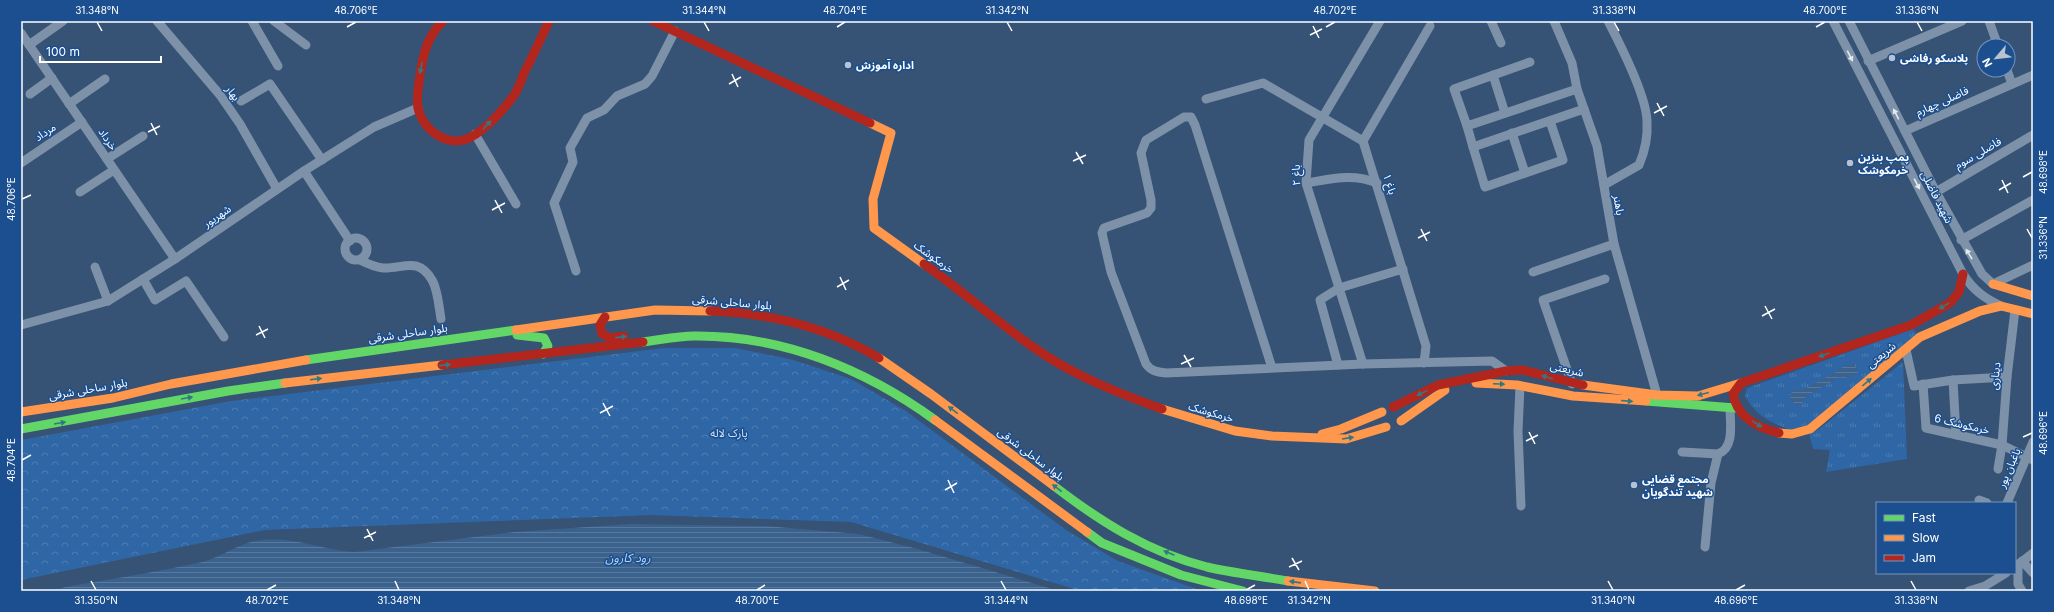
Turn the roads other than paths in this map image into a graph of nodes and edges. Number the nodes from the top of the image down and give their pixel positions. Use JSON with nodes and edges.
{"nodes":[{"id":1,"x":63,"y":21,"type":"edge"},
{"id":2,"x":157,"y":21,"type":"edge"},
{"id":3,"x":252,"y":21,"type":"edge"},
{"id":4,"x":274,"y":21,"type":"edge"},
{"id":5,"x":443,"y":21,"type":"edge"},
{"id":6,"x":549,"y":21,"type":"edge"},
{"id":7,"x":653,"y":21,"type":"edge"},
{"id":8,"x":1380,"y":21,"type":"edge"},
{"id":9,"x":1491,"y":21,"type":"edge"},
{"id":10,"x":1554,"y":21,"type":"edge"},
{"id":11,"x":1608,"y":21,"type":"edge"},
{"id":12,"x":1833,"y":21,"type":"edge"},
{"id":13,"x":1849,"y":21,"type":"edge"},
{"id":14,"x":1962,"y":21,"type":"edge"},
{"id":15,"x":1989,"y":21,"type":"edge"},
{"id":16,"x":1430,"y":26,"type":"dead end"},
{"id":17,"x":675,"y":31,"type":"junction"},
{"id":18,"x":21,"y":33,"type":"edge"},
{"id":19,"x":1995,"y":38,"type":"edge"},
{"id":20,"x":1501,"y":43,"type":"dead end"},
{"id":21,"x":29,"y":44,"type":"junction"},
{"id":22,"x":306,"y":45,"type":"dead end"},
{"id":23,"x":1868,"y":61,"type":"junction"},
{"id":24,"x":1530,"y":62,"type":"dead end"},
{"id":25,"x":278,"y":66,"type":"dead end"},
{"id":26,"x":1493,"y":75,"type":"junction"},
{"id":27,"x":2033,"y":75,"type":"edge"},
{"id":28,"x":52,"y":78,"type":"junction"},
{"id":29,"x":2010,"y":78,"type":"edge"},
{"id":30,"x":105,"y":79,"type":"dead end"},
{"id":31,"x":2012,"y":84,"type":"junction"},
{"id":32,"x":1577,"y":89,"type":"junction"},
{"id":33,"x":30,"y":94,"type":"dead end"},
{"id":34,"x":1206,"y":99,"type":"dead end"},
{"id":35,"x":241,"y":100,"type":"dead end"},
{"id":36,"x":69,"y":104,"type":"junction"},
{"id":37,"x":418,"y":108,"type":"junction"},
{"id":38,"x":1584,"y":109,"type":"junction"},
{"id":39,"x":1505,"y":113,"type":"junction"},
{"id":40,"x":1322,"y":117,"type":"junction"},
{"id":41,"x":1550,"y":120,"type":"junction"},
{"id":42,"x":82,"y":122,"type":"junction"},
{"id":43,"x":1467,"y":126,"type":"junction"},
{"id":44,"x":1905,"y":131,"type":"junction"},
{"id":45,"x":1512,"y":133,"type":"junction"},
{"id":46,"x":475,"y":134,"type":"junction"},
{"id":47,"x":2033,"y":135,"type":"edge"},
{"id":48,"x":143,"y":136,"type":"dead end"},
{"id":49,"x":1363,"y":141,"type":"junction"},
{"id":50,"x":1473,"y":147,"type":"junction"},
{"id":51,"x":107,"y":159,"type":"junction"},
{"id":52,"x":322,"y":160,"type":"junction"},
{"id":53,"x":21,"y":163,"type":"edge"},
{"id":54,"x":114,"y":170,"type":"junction"},
{"id":55,"x":304,"y":171,"type":"junction"},
{"id":56,"x":1525,"y":173,"type":"junction"},
{"id":57,"x":1306,"y":183,"type":"junction"},
{"id":58,"x":1377,"y":183,"type":"junction"},
{"id":59,"x":1604,"y":185,"type":"junction"},
{"id":60,"x":277,"y":189,"type":"junction"},
{"id":61,"x":80,"y":192,"type":"dead end"},
{"id":62,"x":1936,"y":192,"type":"junction"},
{"id":63,"x":2033,"y":200,"type":"edge"},
{"id":64,"x":516,"y":204,"type":"dead end"},
{"id":65,"x":1961,"y":240,"type":"junction"},
{"id":66,"x":350,"y":241,"type":"junction"},
{"id":67,"x":1614,"y":244,"type":"junction"},
{"id":68,"x":175,"y":259,"type":"junction"},
{"id":69,"x":360,"y":260,"type":"junction"},
{"id":70,"x":2033,"y":265,"type":"edge"},
{"id":71,"x":95,"y":268,"type":"dead end"},
{"id":72,"x":1403,"y":269,"type":"junction"},
{"id":73,"x":576,"y":271,"type":"dead end"},
{"id":74,"x":1533,"y":272,"type":"dead end"},
{"id":75,"x":1963,"y":274,"type":"junction"},
{"id":76,"x":2017,"y":274,"type":"junction"},
{"id":77,"x":143,"y":279,"type":"junction"},
{"id":78,"x":1604,"y":279,"type":"dead end"},
{"id":79,"x":1993,"y":284,"type":"junction"},
{"id":80,"x":1339,"y":288,"type":"junction"},
{"id":81,"x":2020,"y":293,"type":"junction"},
{"id":82,"x":2033,"y":296,"type":"edge"},
{"id":83,"x":108,"y":301,"type":"junction"},
{"id":84,"x":2001,"y":306,"type":"junction"},
{"id":85,"x":2016,"y":310,"type":"junction"},
{"id":86,"x":2033,"y":314,"type":"edge"},
{"id":87,"x":605,"y":317,"type":"junction"},
{"id":88,"x":441,"y":319,"type":"dead end"},
{"id":89,"x":21,"y":325,"type":"edge"},
{"id":90,"x":493,"y":333,"type":"junction"},
{"id":91,"x":694,"y":336,"type":"junction"},
{"id":92,"x":224,"y":337,"type":"dead end"},
{"id":93,"x":1906,"y":350,"type":"junction"},
{"id":94,"x":543,"y":354,"type":"junction"},
{"id":95,"x":1424,"y":363,"type":"junction"},
{"id":96,"x":1363,"y":364,"type":"junction"},
{"id":97,"x":1338,"y":365,"type":"junction"},
{"id":98,"x":1272,"y":368,"type":"junction"},
{"id":99,"x":1506,"y":371,"type":"junction"},
{"id":100,"x":1518,"y":371,"type":"junction"},
{"id":101,"x":1529,"y":372,"type":"junction"},
{"id":102,"x":2007,"y":377,"type":"junction"},
{"id":103,"x":1477,"y":380,"type":"junction"},
{"id":104,"x":1953,"y":380,"type":"junction"},
{"id":105,"x":1741,"y":383,"type":"junction"},
{"id":106,"x":1572,"y":384,"type":"junction"},
{"id":107,"x":1923,"y":384,"type":"junction"},
{"id":108,"x":1520,"y":386,"type":"junction"},
{"id":109,"x":1656,"y":395,"type":"junction"},
{"id":110,"x":1573,"y":396,"type":"junction"},
{"id":111,"x":1393,"y":407,"type":"junction"},
{"id":112,"x":1732,"y":408,"type":"junction"},
{"id":113,"x":21,"y":412,"type":"edge"},
{"id":114,"x":1382,"y":412,"type":"junction"},
{"id":115,"x":1401,"y":421,"type":"junction"},
{"id":116,"x":1386,"y":427,"type":"junction"},
{"id":117,"x":21,"y":429,"type":"edge"},
{"id":118,"x":1956,"y":435,"type":"junction"},
{"id":119,"x":1309,"y":437,"type":"junction"},
{"id":120,"x":2033,"y":442,"type":"edge"},
{"id":121,"x":2002,"y":445,"type":"junction"},
{"id":122,"x":1682,"y":452,"type":"dead end"},
{"id":123,"x":1718,"y":454,"type":"junction"},
{"id":124,"x":2030,"y":458,"type":"edge"},
{"id":125,"x":1998,"y":469,"type":"dead end"},
{"id":126,"x":2008,"y":502,"type":"edge"},
{"id":127,"x":1521,"y":506,"type":"dead end"},
{"id":128,"x":1705,"y":547,"type":"dead end"},
{"id":129,"x":2033,"y":553,"type":"edge"},
{"id":130,"x":2018,"y":564,"type":"edge"},
{"id":131,"x":2033,"y":573,"type":"edge"},
{"id":132,"x":2004,"y":574,"type":"edge"},
{"id":133,"x":1243,"y":591,"type":"edge"},
{"id":134,"x":1375,"y":591,"type":"edge"},
{"id":135,"x":1969,"y":591,"type":"edge"},
{"id":136,"x":2022,"y":591,"type":"edge"}],
"edges":[{"from":1,"to":21,"type":"street"},
{"from":2,"to":60,"type":"street","name":"بهار"},
{"from":3,"to":25,"type":"street"},
{"from":4,"to":22,"type":"street"},
{"from":5,"to":37,"type":"main road","one_way":true},
{"from":46,"to":6,"type":"main road","one_way":true},
{"from":7,"to":17,"type":"main road","name":"خرمکوشک"},
{"from":8,"to":40,"type":"street","name":"باغ ۲"},
{"from":9,"to":20,"type":"street"},
{"from":10,"to":32,"type":"street","name":"باهنر"},
{"from":11,"to":59,"type":"street"},
{"from":12,"to":75,"type":"street","name":"شهید فاضلی","one_way":true},
{"from":13,"to":23,"type":"street","name":"شهید فاضلی"},
{"from":14,"to":23,"type":"street"},
{"from":15,"to":19,"type":"street"},
{"from":16,"to":49,"type":"street"},
{"from":17,"to":73,"type":"street"},
{"from":17,"to":119,"type":"main road","name":"خرمکوشک"},
{"from":18,"to":21,"type":"street","name":"خرداد"},
{"from":21,"to":28,"type":"street","name":"خرداد"},
{"from":44,"to":23,"type":"street","name":"شهید فاضلی","one_way":true},
{"from":24,"to":26,"type":"street"},
{"from":26,"to":39,"type":"street"},
{"from":26,"to":43,"type":"street"},
{"from":27,"to":31,"type":"street","name":"فاضلی چهارم"},
{"from":28,"to":33,"type":"street"},
{"from":28,"to":36,"type":"street","name":"خرداد"},
{"from":29,"to":31,"type":"street"},
{"from":30,"to":36,"type":"street"},
{"from":31,"to":44,"type":"street","name":"فاضلی چهارم"},
{"from":32,"to":38,"type":"street","name":"باهنر"},
{"from":32,"to":39,"type":"street"},
{"from":34,"to":40,"type":"street"},
{"from":35,"to":52,"type":"street"},
{"from":36,"to":42,"type":"street","name":"خرداد"},
{"from":37,"to":46,"type":"main road"},
{"from":37,"to":52,"type":"street","name":"شهریور"},
{"from":38,"to":41,"type":"street"},
{"from":38,"to":59,"type":"street","name":"باهنر"},
{"from":39,"to":43,"type":"street"},
{"from":40,"to":49,"type":"street"},
{"from":40,"to":57,"type":"street","name":"باغ ۲"},
{"from":41,"to":45,"type":"street"},
{"from":41,"to":56,"type":"street"},
{"from":42,"to":51,"type":"street","name":"خرداد"},
{"from":42,"to":53,"type":"street","name":"مرداد"},
{"from":43,"to":50,"type":"street"},
{"from":44,"to":62,"type":"street","name":"شهید فاضلی"},
{"from":45,"to":50,"type":"street"},
{"from":45,"to":56,"type":"street"},
{"from":46,"to":64,"type":"street"},
{"from":47,"to":62,"type":"street","name":"فاضلی سوم"},
{"from":48,"to":51,"type":"street"},
{"from":49,"to":58,"type":"street","name":"باغ ۱"},
{"from":50,"to":56,"type":"street"},
{"from":51,"to":54,"type":"street","name":"خرداد"},
{"from":52,"to":55,"type":"street","name":"شهریور"},
{"from":54,"to":61,"type":"street"},
{"from":54,"to":68,"type":"street","name":"خرداد"},
{"from":55,"to":60,"type":"street","name":"شهریور"},
{"from":55,"to":66,"type":"street"},
{"from":57,"to":58,"type":"street"},
{"from":57,"to":80,"type":"street","name":"باغ ۲"},
{"from":58,"to":72,"type":"street","name":"باغ ۱"},
{"from":59,"to":67,"type":"street","name":"باهنر"},
{"from":60,"to":68,"type":"street","name":"شهریور"},
{"from":62,"to":65,"type":"street","name":"شهید فاضلی"},
{"from":63,"to":65,"type":"street"},
{"from":79,"to":65,"type":"street","name":"شهید فاضلی","one_way":true},
{"from":66,"to":69,"type":"street"},
{"from":66,"to":69,"type":"street"},
{"from":67,"to":74,"type":"street"},
{"from":67,"to":109,"type":"street","name":"باهنر"},
{"from":68,"to":77,"type":"street","name":"شهریور"},
{"from":69,"to":88,"type":"street"},
{"from":70,"to":76,"type":"street"},
{"from":71,"to":83,"type":"street"},
{"from":72,"to":80,"type":"street"},
{"from":72,"to":95,"type":"street","name":"باغ ۱"},
{"from":75,"to":84,"type":"street","name":"شهید فاضلی"},
{"from":75,"to":105,"type":"main road","name":"شریعتی","one_way":true},
{"from":76,"to":79,"type":"street"},
{"from":76,"to":81,"type":"street"},
{"from":77,"to":83,"type":"street","name":"شهریور"},
{"from":77,"to":92,"type":"street"},
{"from":78,"to":106,"type":"street"},
{"from":79,"to":81,"type":"main road"},
{"from":80,"to":96,"type":"street","name":"باغ ۲"},
{"from":80,"to":97,"type":"street"},
{"from":81,"to":82,"type":"main road"},
{"from":83,"to":89,"type":"street","name":"شهریور"},
{"from":84,"to":85,"type":"main road","name":"شریعتی"},
{"from":84,"to":93,"type":"main road","name":"شریعتی"},
{"from":85,"to":86,"type":"main road","name":"شریعتی"},
{"from":85,"to":102,"type":"street","name":"دیناری"},
{"from":87,"to":90,"type":"main road","name":"بلوار ساحلی شرقی"},
{"from":87,"to":91,"type":"main road","one_way":true},
{"from":134,"to":87,"type":"main road","name":"بلوار ساحلی شرقی","one_way":true},
{"from":90,"to":94,"type":"main road"},
{"from":90,"to":113,"type":"main road","name":"بلوار ساحلی شرقی"},
{"from":91,"to":94,"type":"main road"},
{"from":91,"to":133,"type":"main road"},
{"from":93,"to":107,"type":"street"},
{"from":112,"to":93,"type":"main road","name":"شریعتی","one_way":true},
{"from":117,"to":94,"type":"main road","one_way":true},
{"from":95,"to":96,"type":"street"},
{"from":95,"to":99,"type":"street"},
{"from":96,"to":97,"type":"street"},
{"from":97,"to":98,"type":"street"},
{"from":98,"to":98,"type":"street"},
{"from":99,"to":100,"type":"main road","name":"شریعتی"},
{"from":99,"to":103,"type":"main road","name":"شریعتی"},
{"from":100,"to":101,"type":"main road","name":"شریعتی"},
{"from":100,"to":108,"type":"main road"},
{"from":106,"to":101,"type":"main road","name":"شریعتی","one_way":true},
{"from":101,"to":108,"type":"main road"},
{"from":102,"to":104,"type":"street"},
{"from":102,"to":121,"type":"street","name":"دیناری"},
{"from":103,"to":108,"type":"main road","name":"شریعتی","one_way":true},
{"from":103,"to":111,"type":"main road","name":"شریعتی","one_way":true},
{"from":103,"to":115,"type":"main road","name":"شریعتی"},
{"from":104,"to":107,"type":"street"},
{"from":104,"to":118,"type":"street"},
{"from":105,"to":109,"type":"main road","name":"شریعتی","one_way":true},
{"from":105,"to":112,"type":"main road"},
{"from":106,"to":109,"type":"main road","name":"شریعتی"},
{"from":106,"to":110,"type":"main road"},
{"from":107,"to":118,"type":"street","name":"خرمکوشک 6"},
{"from":108,"to":110,"type":"main road","name":"شریعتی"},
{"from":108,"to":127,"type":"street"},
{"from":110,"to":112,"type":"main road","name":"شریعتی","one_way":true},
{"from":111,"to":114,"type":"main road"},
{"from":111,"to":115,"type":"main road"},
{"from":112,"to":123,"type":"street"},
{"from":114,"to":116,"type":"main road"},
{"from":114,"to":119,"type":"main road"},
{"from":115,"to":116,"type":"main road"},
{"from":119,"to":116,"type":"main road","one_way":true},
{"from":118,"to":121,"type":"street","name":"خرمکوشک 6"},
{"from":120,"to":124,"type":"street","name":"باغبان پور"},
{"from":121,"to":124,"type":"street","name":"خرمکوشک 6"},
{"from":121,"to":125,"type":"street","name":"دیناری"},
{"from":122,"to":123,"type":"street"},
{"from":123,"to":128,"type":"street"},
{"from":124,"to":126,"type":"street","name":"باغبان پور"},
{"from":129,"to":130,"type":"street"},
{"from":130,"to":131,"type":"street"},
{"from":130,"to":136,"type":"street"},
{"from":132,"to":135,"type":"street"}]}
